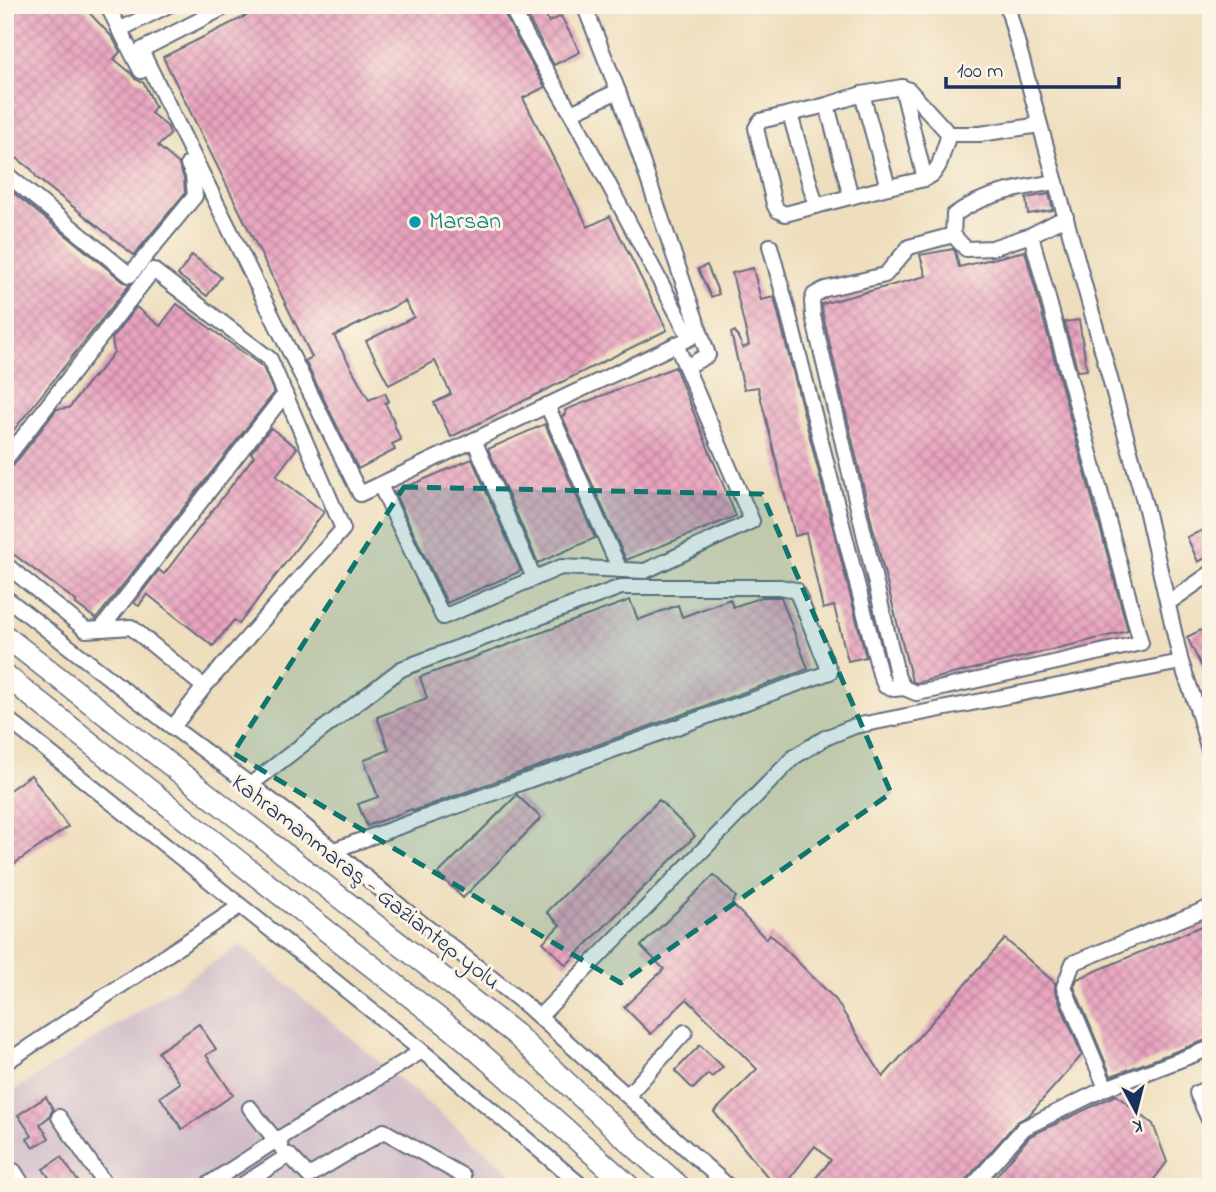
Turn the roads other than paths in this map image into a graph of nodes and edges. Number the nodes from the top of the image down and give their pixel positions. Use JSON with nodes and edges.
{"nodes":[{"id":1,"x":107,"y":5,"type":"edge"},
{"id":2,"x":169,"y":5,"type":"edge"},
{"id":3,"x":229,"y":5,"type":"edge"},
{"id":4,"x":510,"y":5,"type":"edge"},
{"id":5,"x":584,"y":5,"type":"edge"},
{"id":6,"x":1007,"y":5,"type":"edge"},
{"id":7,"x":119,"y":30,"type":"junction"},
{"id":8,"x":902,"y":86,"type":"junction"},
{"id":9,"x":618,"y":91,"type":"junction"},
{"id":10,"x":862,"y":93,"type":"junction"},
{"id":11,"x":827,"y":105,"type":"junction"},
{"id":12,"x":571,"y":113,"type":"junction"},
{"id":13,"x":790,"y":114,"type":"junction"},
{"id":14,"x":1040,"y":125,"type":"junction"},
{"id":15,"x":949,"y":134,"type":"junction"},
{"id":16,"x":5,"y":173,"type":"edge"},
{"id":17,"x":925,"y":179,"type":"junction"},
{"id":18,"x":1056,"y":182,"type":"junction"},
{"id":19,"x":888,"y":187,"type":"junction"},
{"id":20,"x":852,"y":197,"type":"junction"},
{"id":21,"x":816,"y":206,"type":"junction"},
{"id":22,"x":1066,"y":217,"type":"junction"},
{"id":23,"x":953,"y":234,"type":"junction"},
{"id":24,"x":1031,"y":235,"type":"junction"},
{"id":25,"x":770,"y":246,"type":"dead end"},
{"id":26,"x":812,"y":301,"type":"junction"},
{"id":27,"x":786,"y":304,"type":"junction"},
{"id":28,"x":676,"y":344,"type":"junction"},
{"id":29,"x":686,"y":367,"type":"junction"},
{"id":30,"x":285,"y":394,"type":"junction"},
{"id":31,"x":547,"y":405,"type":"junction"},
{"id":32,"x":474,"y":440,"type":"junction"},
{"id":33,"x":5,"y":460,"type":"edge"},
{"id":34,"x":380,"y":485,"type":"junction"},
{"id":35,"x":5,"y":564,"type":"edge"},
{"id":36,"x":620,"y":570,"type":"junction"},
{"id":37,"x":1211,"y":573,"type":"edge"},
{"id":38,"x":534,"y":578,"type":"junction"},
{"id":39,"x":5,"y":597,"type":"edge"},
{"id":40,"x":1168,"y":603,"type":"junction"},
{"id":41,"x":101,"y":629,"type":"junction"},
{"id":42,"x":5,"y":636,"type":"edge"},
{"id":43,"x":1181,"y":662,"type":"junction"},
{"id":44,"x":5,"y":675,"type":"edge"},
{"id":45,"x":204,"y":687,"type":"junction"},
{"id":46,"x":904,"y":688,"type":"junction"},
{"id":47,"x":1204,"y":706,"type":"edge"},
{"id":48,"x":5,"y":718,"type":"edge"},
{"id":49,"x":173,"y":727,"type":"junction"},
{"id":50,"x":1211,"y":757,"type":"edge"},
{"id":51,"x":250,"y":785,"type":"junction"},
{"id":52,"x":334,"y":850,"type":"junction"},
{"id":53,"x":240,"y":906,"type":"junction"},
{"id":54,"x":1211,"y":907,"type":"edge"},
{"id":55,"x":539,"y":1017,"type":"junction"},
{"id":56,"x":685,"y":1032,"type":"dead end"},
{"id":57,"x":1211,"y":1048,"type":"edge"},
{"id":58,"x":422,"y":1051,"type":"junction"},
{"id":59,"x":5,"y":1063,"type":"edge"},
{"id":60,"x":1211,"y":1087,"type":"edge"},
{"id":61,"x":1106,"y":1088,"type":"junction"},
{"id":62,"x":628,"y":1095,"type":"junction"},
{"id":63,"x":250,"y":1108,"type":"dead end"},
{"id":64,"x":59,"y":1117,"type":"dead end"},
{"id":65,"x":1211,"y":1124,"type":"edge"},
{"id":66,"x":275,"y":1141,"type":"junction"},
{"id":67,"x":289,"y":1155,"type":"junction"},
{"id":68,"x":15,"y":1171,"type":"dead end"},
{"id":69,"x":309,"y":1181,"type":"edge"},
{"id":70,"x":24,"y":1187,"type":"edge"},
{"id":71,"x":107,"y":1187,"type":"edge"},
{"id":72,"x":204,"y":1187,"type":"edge"},
{"id":73,"x":239,"y":1187,"type":"edge"},
{"id":74,"x":463,"y":1187,"type":"edge"},
{"id":75,"x":583,"y":1187,"type":"edge"},
{"id":76,"x":630,"y":1187,"type":"edge"},
{"id":77,"x":680,"y":1187,"type":"edge"},
{"id":78,"x":729,"y":1187,"type":"edge"},
{"id":79,"x":972,"y":1187,"type":"edge"}],
"edges":[{"from":1,"to":7,"type":"street"},
{"from":2,"to":7,"type":"street"},
{"from":3,"to":34,"type":"street"},
{"from":4,"to":12,"type":"street"},
{"from":5,"to":9,"type":"street"},
{"from":6,"to":14,"type":"street"},
{"from":7,"to":16,"type":"street"},
{"from":8,"to":10,"type":"street"},
{"from":8,"to":15,"type":"street"},
{"from":8,"to":17,"type":"street"},
{"from":9,"to":12,"type":"street"},
{"from":9,"to":29,"type":"street"},
{"from":10,"to":11,"type":"street"},
{"from":10,"to":19,"type":"street"},
{"from":11,"to":13,"type":"street"},
{"from":11,"to":20,"type":"street"},
{"from":12,"to":28,"type":"street"},
{"from":13,"to":21,"type":"street"},
{"from":13,"to":21,"type":"street"},
{"from":14,"to":15,"type":"street"},
{"from":14,"to":18,"type":"street"},
{"from":15,"to":17,"type":"street"},
{"from":17,"to":19,"type":"street"},
{"from":18,"to":22,"type":"street"},
{"from":18,"to":23,"type":"street"},
{"from":19,"to":20,"type":"street"},
{"from":20,"to":21,"type":"street"},
{"from":22,"to":24,"type":"street"},
{"from":22,"to":40,"type":"street"},
{"from":23,"to":24,"type":"street"},
{"from":23,"to":26,"type":"street"},
{"from":24,"to":46,"type":"street"},
{"from":25,"to":27,"type":"street"},
{"from":26,"to":27,"type":"street"},
{"from":26,"to":46,"type":"street"},
{"from":27,"to":46,"type":"street"},
{"from":28,"to":29,"type":"street"},
{"from":28,"to":31,"type":"street"},
{"from":29,"to":36,"type":"street"},
{"from":30,"to":33,"type":"street"},
{"from":30,"to":41,"type":"street"},
{"from":30,"to":45,"type":"street"},
{"from":31,"to":32,"type":"street"},
{"from":31,"to":36,"type":"street"},
{"from":32,"to":34,"type":"street"},
{"from":32,"to":38,"type":"street"},
{"from":34,"to":38,"type":"street"},
{"from":35,"to":41,"type":"street"},
{"from":36,"to":38,"type":"street"},
{"from":37,"to":40,"type":"street"},
{"from":39,"to":49,"type":"street"},
{"from":40,"to":43,"type":"street"},
{"from":41,"to":45,"type":"street"},
{"from":42,"to":77,"type":"highway","name":"Kahramanmaraş - Gaziantep yolu"},
{"from":43,"to":47,"type":"street"},
{"from":43,"to":55,"type":"street"},
{"from":44,"to":76,"type":"highway"},
{"from":45,"to":49,"type":"street"},
{"from":47,"to":50,"type":"street"},
{"from":48,"to":53,"type":"street"},
{"from":49,"to":51,"type":"street"},
{"from":51,"to":52,"type":"street"},
{"from":51,"to":52,"type":"street"},
{"from":52,"to":55,"type":"street"},
{"from":53,"to":58,"type":"street"},
{"from":53,"to":59,"type":"street"},
{"from":54,"to":61,"type":"street"},
{"from":55,"to":62,"type":"street"},
{"from":56,"to":62,"type":"street"},
{"from":57,"to":61,"type":"street"},
{"from":58,"to":66,"type":"street"},
{"from":58,"to":75,"type":"street"},
{"from":60,"to":65,"type":"street"},
{"from":61,"to":79,"type":"street"},
{"from":62,"to":78,"type":"street"},
{"from":63,"to":66,"type":"street"},
{"from":64,"to":71,"type":"street"},
{"from":66,"to":67,"type":"street"},
{"from":66,"to":72,"type":"street"},
{"from":67,"to":69,"type":"street"},
{"from":67,"to":73,"type":"street"},
{"from":68,"to":70,"type":"street"},
{"from":69,"to":74,"type":"street"}]}
